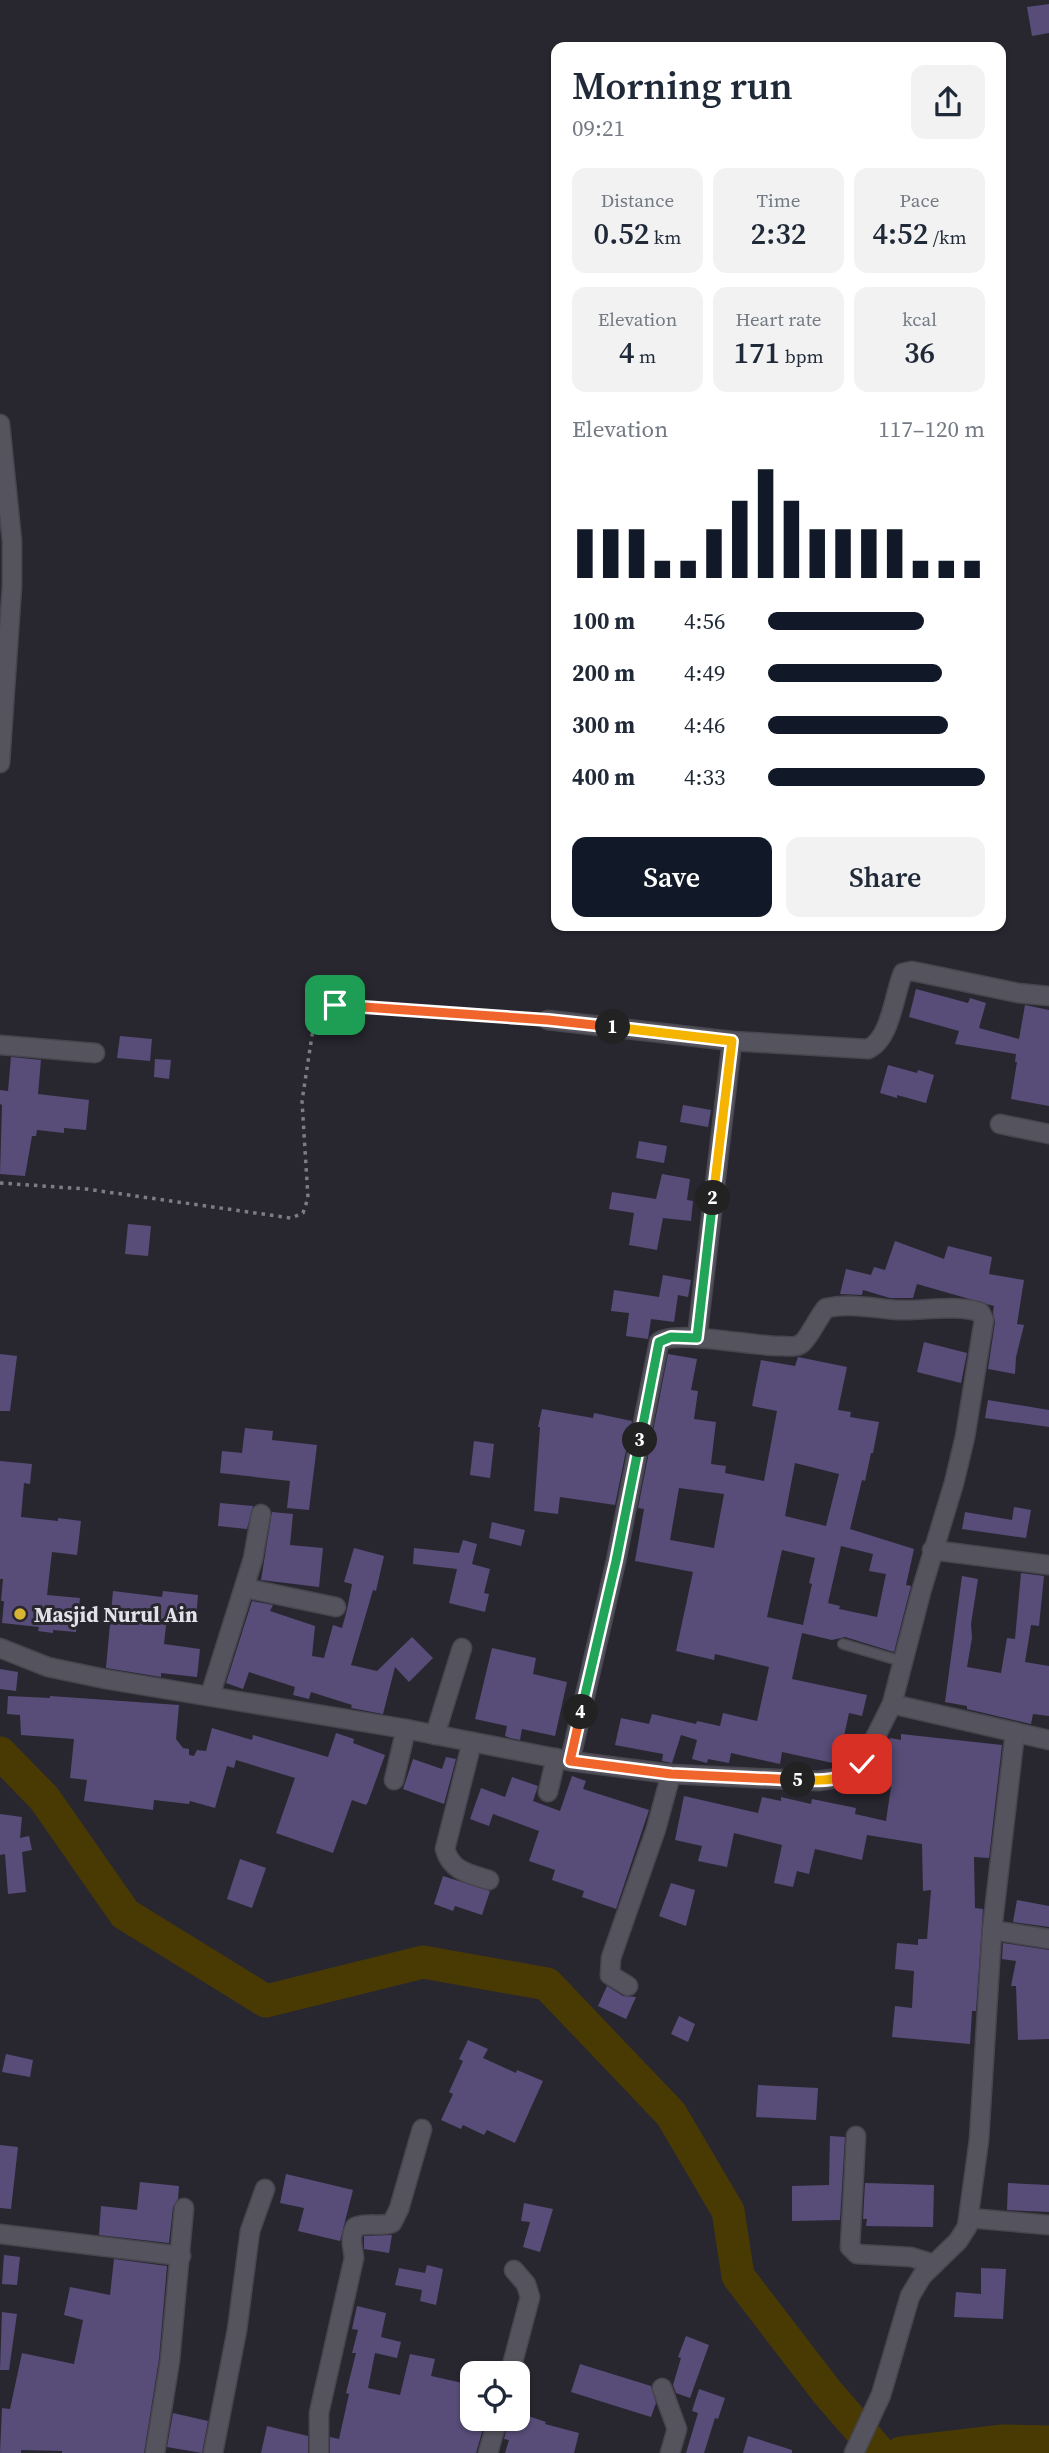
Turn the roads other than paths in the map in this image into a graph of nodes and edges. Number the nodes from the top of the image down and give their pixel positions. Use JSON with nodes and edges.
{"nodes":[{"id":1,"x":0,"y":424,"type":"edge"},
{"id":2,"x":0,"y":763,"type":"edge"},
{"id":3,"x":1049,"y":996,"type":"edge"},
{"id":4,"x":548,"y":1020,"type":"road end"},
{"id":5,"x":732,"y":1041,"type":"junction"},
{"id":6,"x":0,"y":1045,"type":"edge"},
{"id":7,"x":95,"y":1053,"type":"dead end"},
{"id":8,"x":1000,"y":1124,"type":"dead end"},
{"id":9,"x":1049,"y":1134,"type":"edge"},
{"id":10,"x":697,"y":1338,"type":"junction"},
{"id":11,"x":261,"y":1514,"type":"dead end"},
{"id":12,"x":932,"y":1550,"type":"junction"},
{"id":13,"x":1049,"y":1565,"type":"edge"},
{"id":14,"x":245,"y":1588,"type":"junction"},
{"id":15,"x":336,"y":1607,"type":"dead end"},
{"id":16,"x":843,"y":1644,"type":"dead end"},
{"id":17,"x":0,"y":1648,"type":"edge"},
{"id":18,"x":462,"y":1648,"type":"dead end"},
{"id":19,"x":904,"y":1662,"type":"junction"},
{"id":20,"x":210,"y":1696,"type":"junction"},
{"id":21,"x":892,"y":1704,"type":"junction"},
{"id":22,"x":406,"y":1729,"type":"junction"},
{"id":23,"x":1014,"y":1732,"type":"junction"},
{"id":24,"x":435,"y":1735,"type":"junction"},
{"id":25,"x":1049,"y":1740,"type":"edge"},
{"id":26,"x":472,"y":1742,"type":"junction"},
{"id":27,"x":563,"y":1759,"type":"junction"},
{"id":28,"x":671,"y":1774,"type":"junction"},
{"id":29,"x":394,"y":1780,"type":"dead end"},
{"id":30,"x":548,"y":1792,"type":"dead end"},
{"id":31,"x":489,"y":1880,"type":"dead end"},
{"id":32,"x":992,"y":1930,"type":"junction"},
{"id":33,"x":1049,"y":1939,"type":"edge"},
{"id":34,"x":628,"y":1986,"type":"dead end"},
{"id":35,"x":422,"y":2129,"type":"dead end"},
{"id":36,"x":856,"y":2136,"type":"dead end"},
{"id":37,"x":265,"y":2189,"type":"dead end"},
{"id":38,"x":184,"y":2208,"type":"dead end"},
{"id":39,"x":969,"y":2218,"type":"junction"},
{"id":40,"x":1049,"y":2225,"type":"edge"},
{"id":41,"x":0,"y":2234,"type":"edge"},
{"id":42,"x":181,"y":2256,"type":"junction"},
{"id":43,"x":934,"y":2264,"type":"junction"},
{"id":44,"x":514,"y":2270,"type":"dead end"},
{"id":45,"x":513,"y":2361,"type":"edge"},
{"id":46,"x":662,"y":2388,"type":"dead end"},
{"id":47,"x":494,"y":2431,"type":"edge"},
{"id":48,"x":155,"y":2453,"type":"edge"},
{"id":49,"x":213,"y":2453,"type":"edge"},
{"id":50,"x":319,"y":2453,"type":"edge"},
{"id":51,"x":488,"y":2453,"type":"edge"},
{"id":52,"x":670,"y":2453,"type":"edge"},
{"id":53,"x":854,"y":2453,"type":"edge"}],
"edges":[{"from":1,"to":2,"type":"street"},
{"from":3,"to":5,"type":"street"},
{"from":4,"to":5,"type":"street"},
{"from":5,"to":10,"type":"street"},
{"from":6,"to":7,"type":"street"},
{"from":8,"to":9,"type":"street"},
{"from":10,"to":12,"type":"street"},
{"from":10,"to":27,"type":"street"},
{"from":11,"to":14,"type":"street"},
{"from":12,"to":13,"type":"street"},
{"from":12,"to":19,"type":"street"},
{"from":14,"to":15,"type":"street"},
{"from":14,"to":20,"type":"street"},
{"from":16,"to":19,"type":"lane"},
{"from":17,"to":20,"type":"street"},
{"from":18,"to":24,"type":"street"},
{"from":19,"to":21,"type":"street"},
{"from":20,"to":22,"type":"street"},
{"from":21,"to":23,"type":"street"},
{"from":21,"to":28,"type":"street"},
{"from":22,"to":24,"type":"street"},
{"from":22,"to":29,"type":"street"},
{"from":23,"to":25,"type":"street"},
{"from":23,"to":32,"type":"street"},
{"from":24,"to":26,"type":"street"},
{"from":26,"to":27,"type":"street"},
{"from":26,"to":31,"type":"street"},
{"from":27,"to":28,"type":"street"},
{"from":27,"to":30,"type":"street"},
{"from":28,"to":34,"type":"street"},
{"from":32,"to":33,"type":"street"},
{"from":32,"to":39,"type":"street"},
{"from":35,"to":50,"type":"street"},
{"from":36,"to":43,"type":"street"},
{"from":37,"to":49,"type":"street"},
{"from":38,"to":42,"type":"street"},
{"from":39,"to":40,"type":"street"},
{"from":39,"to":43,"type":"street"},
{"from":41,"to":42,"type":"street"},
{"from":42,"to":48,"type":"street"},
{"from":43,"to":53,"type":"street"},
{"from":44,"to":45,"type":"street"},
{"from":46,"to":52,"type":"street"},
{"from":47,"to":51,"type":"street"}]}
